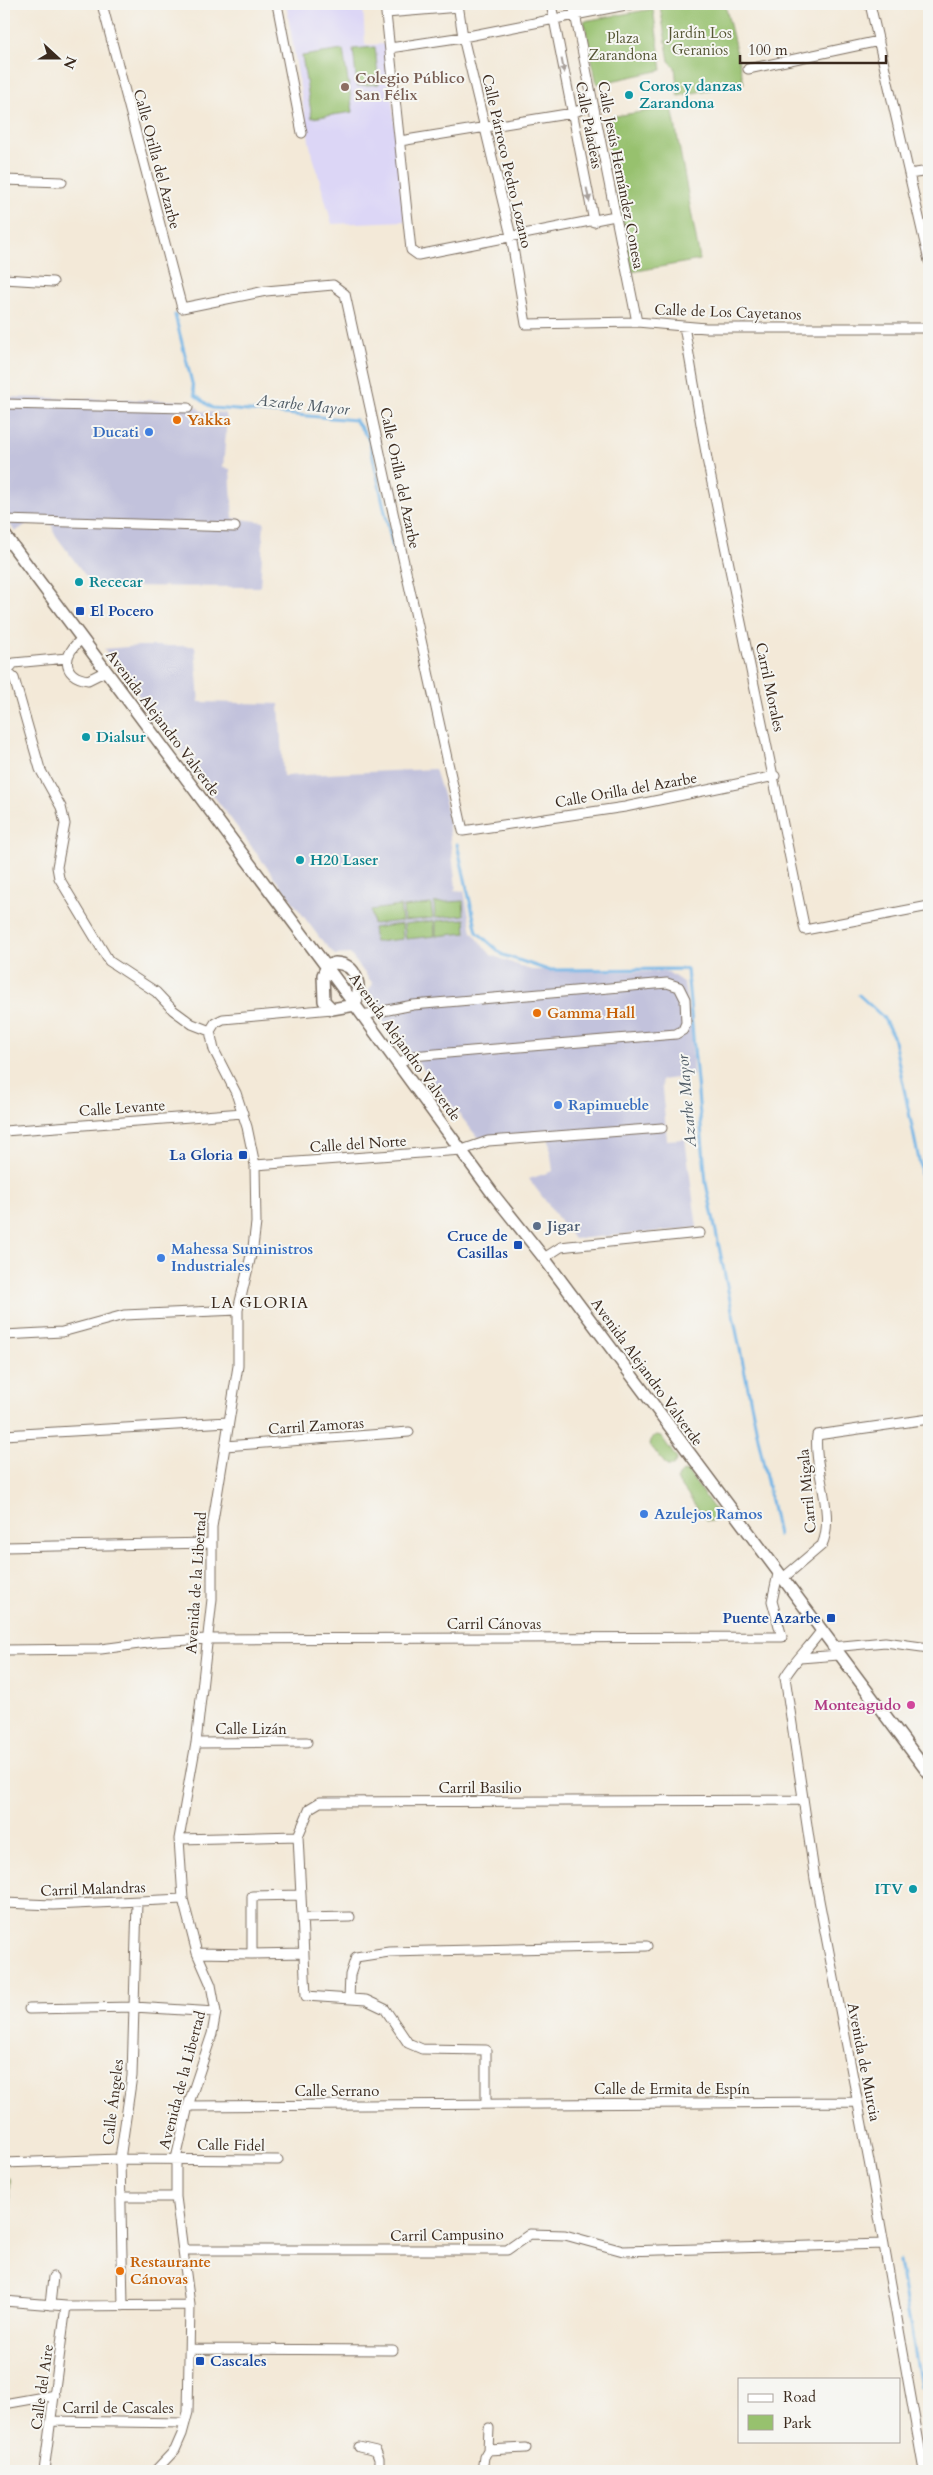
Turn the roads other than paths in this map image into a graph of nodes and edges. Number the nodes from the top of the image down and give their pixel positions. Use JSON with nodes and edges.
{"nodes":[{"id":1,"x":102,"y":4,"type":"edge"},
{"id":2,"x":277,"y":4,"type":"edge"},
{"id":3,"x":552,"y":4,"type":"edge"},
{"id":4,"x":573,"y":4,"type":"edge"},
{"id":5,"x":631,"y":4,"type":"edge"},
{"id":6,"x":870,"y":4,"type":"edge"},
{"id":7,"x":458,"y":5,"type":"edge"},
{"id":8,"x":386,"y":9,"type":"edge"},
{"id":9,"x":575,"y":13,"type":"junction"},
{"id":10,"x":554,"y":20,"type":"junction"},
{"id":11,"x":464,"y":37,"type":"junction"},
{"id":12,"x":879,"y":40,"type":"junction"},
{"id":13,"x":390,"y":48,"type":"junction"},
{"id":14,"x":748,"y":69,"type":"dead end"},
{"id":15,"x":593,"y":104,"type":"junction"},
{"id":16,"x":573,"y":113,"type":"junction"},
{"id":17,"x":487,"y":128,"type":"junction"},
{"id":18,"x":302,"y":133,"type":"dead end"},
{"id":19,"x":400,"y":141,"type":"junction"},
{"id":20,"x":929,"y":171,"type":"edge"},
{"id":21,"x":909,"y":174,"type":"junction"},
{"id":22,"x":4,"y":180,"type":"edge"},
{"id":23,"x":62,"y":182,"type":"dead end"},
{"id":24,"x":615,"y":216,"type":"junction"},
{"id":25,"x":594,"y":222,"type":"junction"},
{"id":26,"x":511,"y":236,"type":"junction"},
{"id":27,"x":929,"y":260,"type":"edge"},
{"id":28,"x":4,"y":279,"type":"edge"},
{"id":29,"x":53,"y":282,"type":"dead end"},
{"id":30,"x":636,"y":322,"type":"junction"},
{"id":31,"x":526,"y":324,"type":"joint"},
{"id":32,"x":684,"y":326,"type":"junction"},
{"id":33,"x":929,"y":328,"type":"edge"},
{"id":34,"x":4,"y":404,"type":"edge"},
{"id":35,"x":188,"y":408,"type":"dead end"},
{"id":36,"x":4,"y":520,"type":"edge"},
{"id":37,"x":235,"y":527,"type":"dead end"},
{"id":38,"x":5,"y":538,"type":"edge"},
{"id":39,"x":82,"y":639,"type":"junction"},
{"id":40,"x":67,"y":658,"type":"junction"},
{"id":41,"x":6,"y":670,"type":"edge"},
{"id":42,"x":106,"y":671,"type":"junction"},
{"id":43,"x":775,"y":776,"type":"junction"},
{"id":44,"x":929,"y":906,"type":"edge"},
{"id":45,"x":327,"y":966,"type":"junction"},
{"id":46,"x":322,"y":992,"type":"junction"},
{"id":47,"x":355,"y":1004,"type":"junction"},
{"id":48,"x":332,"y":1009,"type":"junction"},
{"id":49,"x":311,"y":1011,"type":"junction"},
{"id":50,"x":362,"y":1014,"type":"junction"},
{"id":51,"x":210,"y":1031,"type":"junction"},
{"id":52,"x":398,"y":1063,"type":"junction"},
{"id":53,"x":243,"y":1113,"type":"junction"},
{"id":54,"x":662,"y":1128,"type":"dead end"},
{"id":55,"x":4,"y":1131,"type":"edge"},
{"id":56,"x":462,"y":1150,"type":"junction"},
{"id":57,"x":255,"y":1165,"type":"junction"},
{"id":58,"x":700,"y":1233,"type":"dead end"},
{"id":59,"x":544,"y":1258,"type":"junction"},
{"id":60,"x":238,"y":1310,"type":"junction"},
{"id":61,"x":4,"y":1335,"type":"edge"},
{"id":62,"x":929,"y":1419,"type":"edge"},
{"id":63,"x":228,"y":1422,"type":"junction"},
{"id":64,"x":409,"y":1432,"type":"dead end"},
{"id":65,"x":4,"y":1435,"type":"edge"},
{"id":66,"x":225,"y":1446,"type":"junction"},
{"id":67,"x":211,"y":1543,"type":"junction"},
{"id":68,"x":4,"y":1547,"type":"edge"},
{"id":69,"x":780,"y":1576,"type":"junction"},
{"id":70,"x":821,"y":1631,"type":"junction"},
{"id":71,"x":206,"y":1639,"type":"junction"},
{"id":72,"x":929,"y":1648,"type":"edge"},
{"id":73,"x":4,"y":1650,"type":"edge"},
{"id":74,"x":836,"y":1651,"type":"junction"},
{"id":75,"x":795,"y":1660,"type":"junction"},
{"id":76,"x":307,"y":1742,"type":"dead end"},
{"id":77,"x":196,"y":1743,"type":"junction"},
{"id":78,"x":929,"y":1774,"type":"edge"},
{"id":79,"x":803,"y":1800,"type":"junction"},
{"id":80,"x":298,"y":1836,"type":"junction"},
{"id":81,"x":179,"y":1839,"type":"junction"},
{"id":82,"x":301,"y":1895,"type":"junction"},
{"id":83,"x":183,"y":1899,"type":"junction"},
{"id":84,"x":136,"y":1902,"type":"junction"},
{"id":85,"x":4,"y":1903,"type":"edge"},
{"id":86,"x":350,"y":1917,"type":"dead end"},
{"id":87,"x":302,"y":1918,"type":"junction"},
{"id":88,"x":647,"y":1946,"type":"dead end"},
{"id":89,"x":197,"y":1953,"type":"junction"},
{"id":90,"x":304,"y":1953,"type":"junction"},
{"id":91,"x":252,"y":1954,"type":"junction"},
{"id":92,"x":349,"y":1999,"type":"junction"},
{"id":93,"x":134,"y":2007,"type":"junction"},
{"id":94,"x":29,"y":2009,"type":"dead end"},
{"id":95,"x":216,"y":2012,"type":"junction"},
{"id":96,"x":858,"y":2102,"type":"junction"},
{"id":97,"x":486,"y":2103,"type":"junction"},
{"id":98,"x":188,"y":2106,"type":"junction"},
{"id":99,"x":120,"y":2159,"type":"junction"},
{"id":100,"x":176,"y":2159,"type":"junction"},
{"id":101,"x":278,"y":2160,"type":"dead end"},
{"id":102,"x":4,"y":2162,"type":"edge"},
{"id":103,"x":176,"y":2196,"type":"junction"},
{"id":104,"x":121,"y":2197,"type":"junction"},
{"id":105,"x":884,"y":2244,"type":"junction"},
{"id":106,"x":184,"y":2250,"type":"junction"},
{"id":107,"x":53,"y":2277,"type":"dead end"},
{"id":108,"x":4,"y":2301,"type":"edge"},
{"id":109,"x":50,"y":2305,"type":"junction"},
{"id":110,"x":190,"y":2305,"type":"junction"},
{"id":111,"x":66,"y":2306,"type":"junction"},
{"id":112,"x":123,"y":2306,"type":"junction"},
{"id":113,"x":190,"y":2349,"type":"junction"},
{"id":114,"x":393,"y":2350,"type":"dead end"},
{"id":115,"x":54,"y":2395,"type":"junction"},
{"id":116,"x":4,"y":2404,"type":"edge"},
{"id":117,"x":51,"y":2421,"type":"junction"},
{"id":118,"x":185,"y":2423,"type":"junction"},
{"id":119,"x":488,"y":2428,"type":"dead end"},
{"id":120,"x":359,"y":2447,"type":"dead end"},
{"id":121,"x":526,"y":2448,"type":"dead end"},
{"id":122,"x":488,"y":2450,"type":"junction"},
{"id":123,"x":44,"y":2471,"type":"edge"},
{"id":124,"x":155,"y":2471,"type":"edge"},
{"id":125,"x":379,"y":2471,"type":"edge"},
{"id":126,"x":482,"y":2471,"type":"edge"},
{"id":127,"x":924,"y":2471,"type":"edge"}],
"edges":[{"from":1,"to":43,"type":"street","name":"Calle Orilla del Azarbe"},
{"from":2,"to":18,"type":"street"},
{"from":3,"to":10,"type":"street","name":"Calle Paladeas"},
{"from":4,"to":9,"type":"street","name":"Calle Jesús Hernández Conesa"},
{"from":5,"to":9,"type":"street"},
{"from":6,"to":12,"type":"street"},
{"from":7,"to":8,"type":"street"},
{"from":7,"to":11,"type":"street","name":"Calle Párroco Pedro Lozano"},
{"from":8,"to":13,"type":"street"},
{"from":9,"to":10,"type":"street"},
{"from":9,"to":15,"type":"street","name":"Calle Jesús Hernández Conesa"},
{"from":10,"to":11,"type":"street"},
{"from":10,"to":16,"type":"street","name":"Calle Paladeas","one_way":true},
{"from":11,"to":13,"type":"street"},
{"from":11,"to":17,"type":"street","name":"Calle Párroco Pedro Lozano"},
{"from":12,"to":14,"type":"street"},
{"from":12,"to":21,"type":"street"},
{"from":13,"to":19,"type":"street"},
{"from":15,"to":16,"type":"street"},
{"from":15,"to":24,"type":"street","name":"Calle Jesús Hernández Conesa"},
{"from":16,"to":17,"type":"street"},
{"from":16,"to":25,"type":"street","name":"Calle Paladeas","one_way":true},
{"from":17,"to":19,"type":"street"},
{"from":17,"to":26,"type":"street","name":"Calle Párroco Pedro Lozano"},
{"from":19,"to":26,"type":"street"},
{"from":20,"to":21,"type":"street"},
{"from":21,"to":27,"type":"street"},
{"from":22,"to":23,"type":"street"},
{"from":24,"to":25,"type":"street"},
{"from":24,"to":30,"type":"street","name":"Calle Jesús Hernández Conesa"},
{"from":25,"to":26,"type":"street"},
{"from":26,"to":31,"type":"street","name":"Calle Párroco Pedro Lozano"},
{"from":28,"to":29,"type":"street"},
{"from":30,"to":31,"type":"street","name":"Calle de Los Cayetanos"},
{"from":30,"to":32,"type":"street","name":"Calle de Los Cayetanos"},
{"from":32,"to":33,"type":"street","name":"Calle de Los Cayetanos"},
{"from":32,"to":43,"type":"street","name":"Carril Morales"},
{"from":34,"to":35,"type":"street"},
{"from":36,"to":37,"type":"street"},
{"from":38,"to":39,"type":"main road","name":"Avenida Alejandro Valverde"},
{"from":39,"to":40,"type":"street"},
{"from":39,"to":42,"type":"main road","name":"Avenida Alejandro Valverde"},
{"from":40,"to":41,"type":"street"},
{"from":40,"to":42,"type":"street"},
{"from":41,"to":51,"type":"street"},
{"from":42,"to":45,"type":"main road","name":"Avenida Alejandro Valverde"},
{"from":43,"to":44,"type":"street","name":"Carril Morales"},
{"from":45,"to":46,"type":"main road"},
{"from":45,"to":47,"type":"main road","name":"Avenida Alejandro Valverde"},
{"from":45,"to":47,"type":"main road"},
{"from":46,"to":48,"type":"main road"},
{"from":46,"to":49,"type":"street"},
{"from":47,"to":48,"type":"main road"},
{"from":47,"to":50,"type":"main road","name":"Avenida Alejandro Valverde"},
{"from":48,"to":49,"type":"street"},
{"from":49,"to":51,"type":"street"},
{"from":50,"to":52,"type":"main road","name":"Avenida Alejandro Valverde"},
{"from":50,"to":52,"type":"street"},
{"from":51,"to":53,"type":"street","name":"Avenida de la Libertad"},
{"from":52,"to":56,"type":"main road","name":"Avenida Alejandro Valverde"},
{"from":53,"to":55,"type":"street","name":"Calle Levante"},
{"from":53,"to":57,"type":"street","name":"Avenida de la Libertad"},
{"from":54,"to":56,"type":"street","name":"Calle del Norte"},
{"from":56,"to":57,"type":"street","name":"Calle del Norte"},
{"from":56,"to":59,"type":"main road","name":"Avenida Alejandro Valverde"},
{"from":57,"to":60,"type":"street","name":"Avenida de la Libertad"},
{"from":58,"to":59,"type":"street"},
{"from":59,"to":69,"type":"main road","name":"Avenida Alejandro Valverde"},
{"from":60,"to":61,"type":"street"},
{"from":60,"to":63,"type":"street","name":"Avenida de la Libertad"},
{"from":62,"to":69,"type":"street","name":"Carril Migala"},
{"from":63,"to":65,"type":"street"},
{"from":63,"to":66,"type":"street","name":"Avenida de la Libertad"},
{"from":64,"to":66,"type":"street","name":"Carril Zamoras"},
{"from":66,"to":67,"type":"street","name":"Avenida de la Libertad"},
{"from":67,"to":68,"type":"street"},
{"from":67,"to":71,"type":"street","name":"Avenida de la Libertad"},
{"from":69,"to":70,"type":"main road","name":"Avenida Alejandro Valverde"},
{"from":69,"to":71,"type":"street","name":"Carril Cánovas"},
{"from":70,"to":74,"type":"main road"},
{"from":70,"to":75,"type":"street","name":"Avenida de Murcia"},
{"from":71,"to":73,"type":"street","name":"Carril Cánovas"},
{"from":71,"to":77,"type":"street","name":"Avenida de la Libertad"},
{"from":72,"to":74,"type":"street"},
{"from":74,"to":75,"type":"street"},
{"from":74,"to":78,"type":"main road"},
{"from":75,"to":79,"type":"street","name":"Avenida de Murcia"},
{"from":76,"to":77,"type":"street","name":"Calle Lizán"},
{"from":77,"to":81,"type":"street","name":"Avenida de la Libertad"},
{"from":79,"to":80,"type":"street","name":"Carril Basilio"},
{"from":79,"to":96,"type":"street","name":"Avenida de Murcia"},
{"from":80,"to":81,"type":"street"},
{"from":80,"to":82,"type":"street"},
{"from":81,"to":83,"type":"street","name":"Avenida de la Libertad"},
{"from":82,"to":87,"type":"street"},
{"from":82,"to":91,"type":"street"},
{"from":83,"to":84,"type":"street","name":"Carril Malandras"},
{"from":83,"to":89,"type":"street","name":"Avenida de la Libertad"},
{"from":84,"to":85,"type":"street","name":"Carril Malandras"},
{"from":84,"to":93,"type":"street","name":"Calle Ángeles"},
{"from":86,"to":87,"type":"street"},
{"from":87,"to":90,"type":"street"},
{"from":88,"to":92,"type":"street"},
{"from":89,"to":91,"type":"street"},
{"from":89,"to":95,"type":"street","name":"Avenida de la Libertad"},
{"from":90,"to":91,"type":"street"},
{"from":90,"to":92,"type":"street"},
{"from":92,"to":97,"type":"street"},
{"from":93,"to":94,"type":"street"},
{"from":93,"to":95,"type":"street"},
{"from":93,"to":99,"type":"street","name":"Calle Ángeles"},
{"from":95,"to":98,"type":"street","name":"Avenida de la Libertad"},
{"from":96,"to":97,"type":"street","name":"Calle de Ermita de Espín"},
{"from":96,"to":105,"type":"street","name":"Avenida de Murcia"},
{"from":97,"to":98,"type":"street","name":"Calle Serrano"},
{"from":98,"to":100,"type":"street","name":"Avenida de la Libertad"},
{"from":99,"to":100,"type":"street","name":"Calle Fidel"},
{"from":99,"to":102,"type":"street","name":"Calle Fidel"},
{"from":99,"to":104,"type":"street","name":"Calle Ángeles"},
{"from":100,"to":101,"type":"street","name":"Calle Fidel"},
{"from":100,"to":103,"type":"street","name":"Avenida de la Libertad"},
{"from":103,"to":104,"type":"street"},
{"from":103,"to":106,"type":"street","name":"Avenida de la Libertad"},
{"from":104,"to":112,"type":"street","name":"Calle Ángeles"},
{"from":105,"to":106,"type":"street","name":"Carril Campusino"},
{"from":105,"to":127,"type":"street","name":"Avenida de Murcia"},
{"from":106,"to":110,"type":"street","name":"Avenida de la Libertad"},
{"from":107,"to":109,"type":"street"},
{"from":108,"to":109,"type":"street"},
{"from":109,"to":111,"type":"street"},
{"from":110,"to":112,"type":"street"},
{"from":110,"to":113,"type":"street","name":"Avenida de la Libertad"},
{"from":111,"to":112,"type":"street"},
{"from":111,"to":115,"type":"street","name":"Calle del Aire"},
{"from":113,"to":114,"type":"street"},
{"from":113,"to":118,"type":"street","name":"Avenida de la Libertad"},
{"from":115,"to":116,"type":"street"},
{"from":115,"to":117,"type":"street","name":"Calle del Aire"},
{"from":117,"to":118,"type":"street","name":"Carril de Cascales"},
{"from":117,"to":123,"type":"street","name":"Calle del Aire"},
{"from":118,"to":124,"type":"street","name":"Avenida de la Libertad"},
{"from":119,"to":122,"type":"street"},
{"from":120,"to":125,"type":"street"},
{"from":121,"to":122,"type":"street"},
{"from":122,"to":126,"type":"street"}]}
